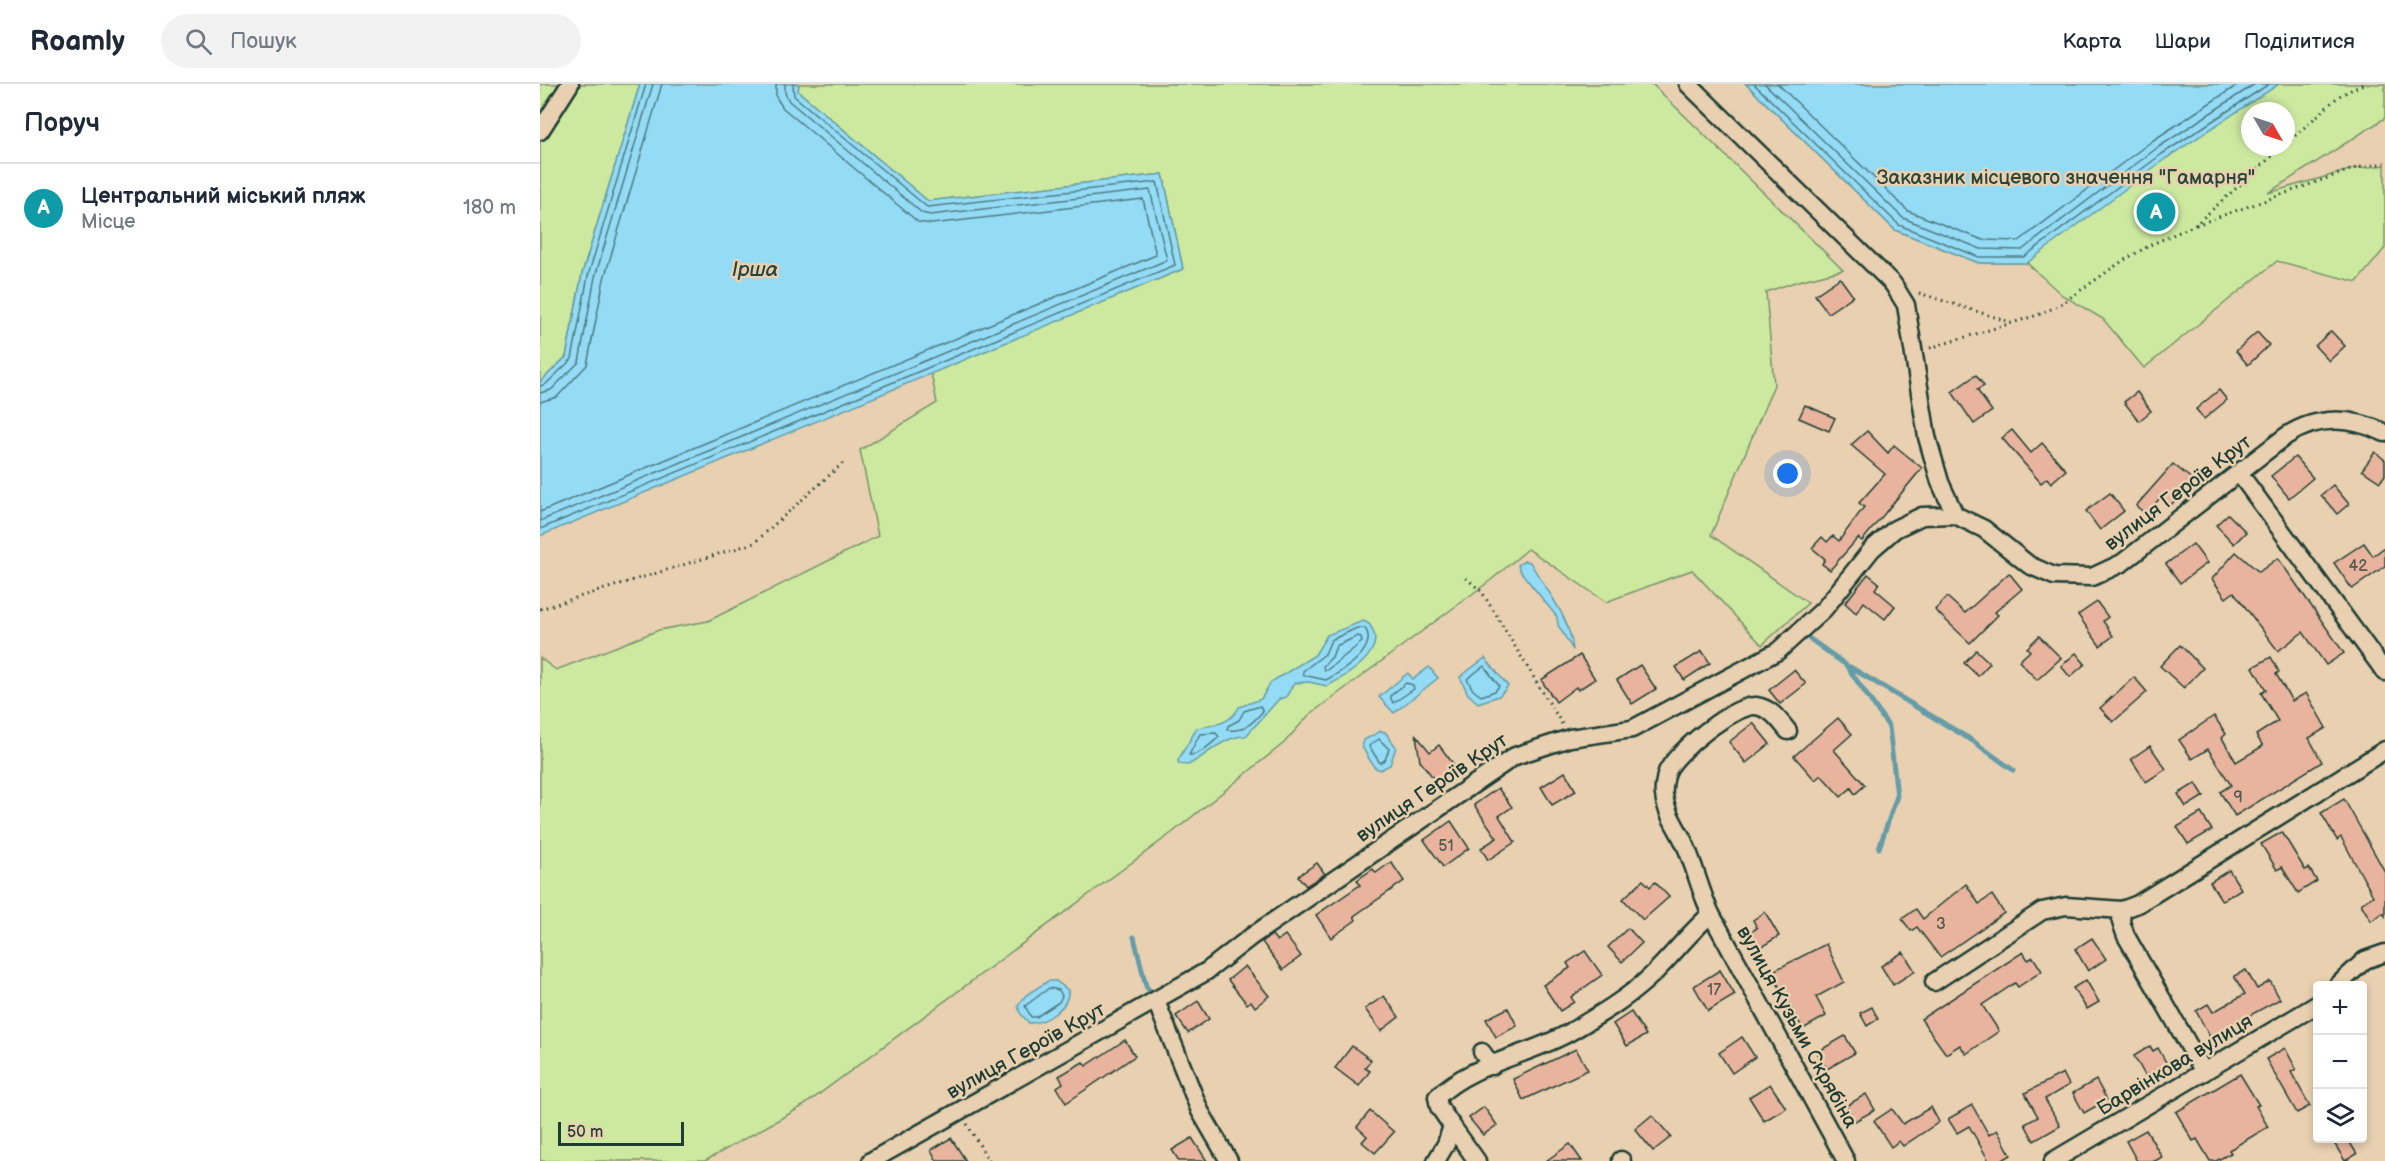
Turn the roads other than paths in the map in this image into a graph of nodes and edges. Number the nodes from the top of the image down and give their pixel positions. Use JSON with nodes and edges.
{"nodes":[{"id":1,"x":570,"y":84,"type":"edge"},
{"id":2,"x":1688,"y":84,"type":"edge"},
{"id":3,"x":540,"y":131,"type":"edge"},
{"id":4,"x":2385,"y":433,"type":"edge"},
{"id":5,"x":2239,"y":473,"type":"junction"},
{"id":6,"x":1955,"y":515,"type":"junction"},
{"id":7,"x":2385,"y":672,"type":"edge"},
{"id":8,"x":1788,"y":731,"type":"dead end"},
{"id":9,"x":2385,"y":750,"type":"edge"},
{"id":10,"x":2122,"y":910,"type":"junction"},
{"id":11,"x":1711,"y":914,"type":"junction"},
{"id":12,"x":2385,"y":953,"type":"edge"},
{"id":13,"x":2342,"y":981,"type":"edge"},
{"id":14,"x":1934,"y":982,"type":"dead end"},
{"id":15,"x":1156,"y":1001,"type":"junction"},
{"id":16,"x":2313,"y":1007,"type":"edge"},
{"id":17,"x":1482,"y":1052,"type":"dead end"},
{"id":18,"x":1492,"y":1066,"type":"junction"},
{"id":19,"x":2204,"y":1071,"type":"junction"},
{"id":20,"x":1452,"y":1126,"type":"junction"},
{"id":21,"x":871,"y":1161,"type":"edge"},
{"id":22,"x":1229,"y":1161,"type":"edge"},
{"id":23,"x":1436,"y":1161,"type":"edge"},
{"id":24,"x":1477,"y":1161,"type":"edge"},
{"id":25,"x":1846,"y":1161,"type":"edge"},
{"id":26,"x":2053,"y":1161,"type":"edge"}],
"edges":[{"from":1,"to":3,"type":"street"},
{"from":2,"to":6,"type":"street"},
{"from":4,"to":5,"type":"street","name":"вулиця Героїв Крут"},
{"from":5,"to":6,"type":"street","name":"вулиця Героїв Крут"},
{"from":5,"to":7,"type":"street"},
{"from":6,"to":15,"type":"street","name":"вулиця Героїв Крут"},
{"from":8,"to":11,"type":"street","name":"вулиця Кузьми Скрябіна"},
{"from":9,"to":10,"type":"street"},
{"from":10,"to":14,"type":"street"},
{"from":10,"to":19,"type":"street"},
{"from":11,"to":18,"type":"street","name":"вулиця Кузьми Скрябіна"},
{"from":11,"to":25,"type":"street","name":"вулиця Кузьми Скрябіна"},
{"from":12,"to":13,"type":"street"},
{"from":15,"to":21,"type":"street","name":"вулиця Героїв Крут"},
{"from":15,"to":22,"type":"street"},
{"from":16,"to":19,"type":"street","name":"Барвінкова вулиця"},
{"from":17,"to":18,"type":"street"},
{"from":18,"to":20,"type":"street","name":"вулиця Кузьми Скрябіна"},
{"from":19,"to":26,"type":"street","name":"Барвінкова вулиця"},
{"from":20,"to":23,"type":"street"},
{"from":20,"to":24,"type":"street"}]}
